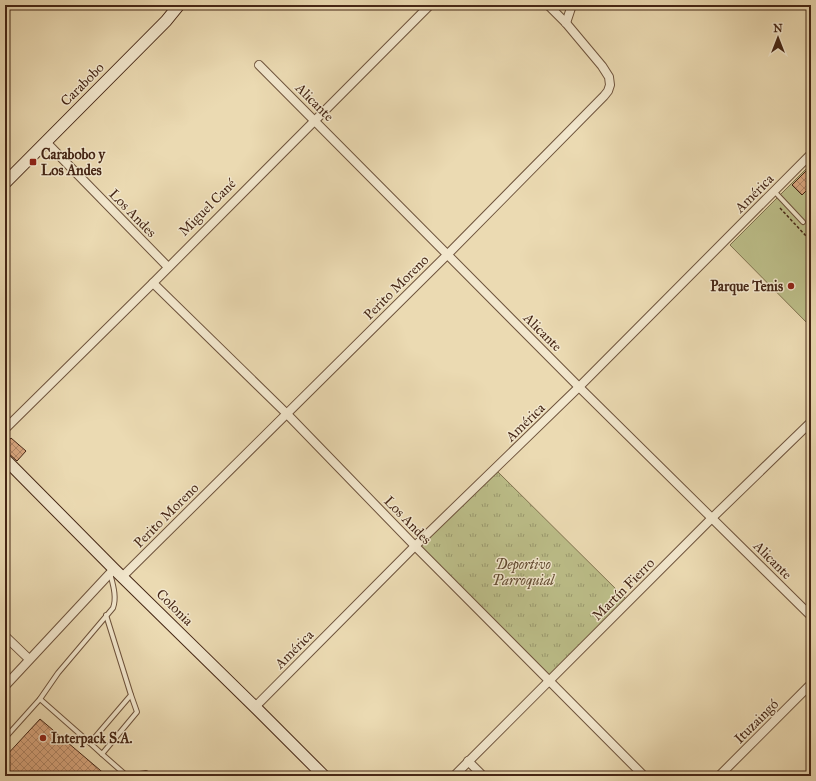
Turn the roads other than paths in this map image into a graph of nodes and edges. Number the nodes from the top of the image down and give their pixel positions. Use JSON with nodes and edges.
{"nodes":[{"id":1,"x":179,"y":5,"type":"edge"},
{"id":2,"x":430,"y":5,"type":"edge"},
{"id":3,"x":548,"y":5,"type":"edge"},
{"id":4,"x":572,"y":5,"type":"edge"},
{"id":5,"x":566,"y":23,"type":"junction"},
{"id":6,"x":259,"y":64,"type":"dead end"},
{"id":7,"x":315,"y":120,"type":"junction"},
{"id":8,"x":46,"y":142,"type":"junction"},
{"id":9,"x":811,"y":154,"type":"edge"},
{"id":10,"x":5,"y":183,"type":"edge"},
{"id":11,"x":774,"y":191,"type":"junction"},
{"id":12,"x":803,"y":222,"type":"dead end"},
{"id":13,"x":447,"y":255,"type":"junction"},
{"id":14,"x":168,"y":267,"type":"junction"},
{"id":15,"x":153,"y":283,"type":"junction"},
{"id":16,"x":579,"y":387,"type":"junction"},
{"id":17,"x":286,"y":413,"type":"junction"},
{"id":18,"x":811,"y":422,"type":"edge"},
{"id":19,"x":5,"y":429,"type":"edge"},
{"id":20,"x":6,"y":461,"type":"edge"},
{"id":21,"x":712,"y":518,"type":"junction"},
{"id":22,"x":415,"y":546,"type":"junction"},
{"id":23,"x":116,"y":573,"type":"junction"},
{"id":24,"x":106,"y":615,"type":"junction"},
{"id":25,"x":811,"y":616,"type":"edge"},
{"id":26,"x":5,"y":636,"type":"edge"},
{"id":27,"x":29,"y":659,"type":"junction"},
{"id":28,"x":549,"y":681,"type":"junction"},
{"id":29,"x":811,"y":684,"type":"edge"},
{"id":30,"x":5,"y":686,"type":"edge"},
{"id":31,"x":131,"y":695,"type":"junction"},
{"id":32,"x":40,"y":699,"type":"junction"},
{"id":33,"x":255,"y":706,"type":"junction"},
{"id":34,"x":5,"y":738,"type":"edge"},
{"id":35,"x":90,"y":743,"type":"junction"},
{"id":36,"x":102,"y":754,"type":"junction"},
{"id":37,"x":468,"y":761,"type":"junction"},
{"id":38,"x":146,"y":774,"type":"dead end"},
{"id":39,"x":324,"y":776,"type":"edge"},
{"id":40,"x":454,"y":776,"type":"edge"},
{"id":41,"x":483,"y":776,"type":"edge"},
{"id":42,"x":644,"y":776,"type":"edge"},
{"id":43,"x":719,"y":776,"type":"edge"}],
"edges":[{"from":1,"to":8,"type":"street","name":"Carabobo"},
{"from":2,"to":7,"type":"street","name":"Miguel Cané"},
{"from":3,"to":5,"type":"street","name":"Perito Moreno"},
{"from":4,"to":5,"type":"street"},
{"from":5,"to":13,"type":"street","name":"Perito Moreno"},
{"from":6,"to":7,"type":"street","name":"Alicante"},
{"from":7,"to":13,"type":"street","name":"Alicante"},
{"from":7,"to":14,"type":"street","name":"Miguel Cané"},
{"from":8,"to":10,"type":"street","name":"Carabobo"},
{"from":8,"to":14,"type":"street","name":"Los Andes"},
{"from":9,"to":11,"type":"street","name":"América"},
{"from":11,"to":12,"type":"lane"},
{"from":11,"to":16,"type":"street","name":"América"},
{"from":13,"to":16,"type":"street","name":"Alicante"},
{"from":13,"to":17,"type":"street","name":"Perito Moreno"},
{"from":14,"to":15,"type":"street","name":"Miguel Cané"},
{"from":15,"to":17,"type":"street","name":"Los Andes"},
{"from":15,"to":19,"type":"street","name":"Miguel Cané"},
{"from":16,"to":21,"type":"street","name":"Alicante"},
{"from":16,"to":22,"type":"street","name":"América"},
{"from":17,"to":22,"type":"street","name":"Los Andes"},
{"from":17,"to":23,"type":"street","name":"Perito Moreno"},
{"from":18,"to":21,"type":"street","name":"Martín Fierro"},
{"from":20,"to":23,"type":"street","name":"Colonia"},
{"from":21,"to":25,"type":"street","name":"Alicante"},
{"from":21,"to":28,"type":"street","name":"Martín Fierro"},
{"from":22,"to":28,"type":"street","name":"Los Andes"},
{"from":22,"to":33,"type":"street","name":"América"},
{"from":23,"to":24,"type":"lane"},
{"from":23,"to":27,"type":"street","name":"Perito Moreno"},
{"from":23,"to":33,"type":"street","name":"Colonia"},
{"from":24,"to":31,"type":"lane"},
{"from":24,"to":32,"type":"lane"},
{"from":26,"to":27,"type":"street"},
{"from":27,"to":30,"type":"street","name":"Perito Moreno"},
{"from":28,"to":37,"type":"street","name":"Martín Fierro"},
{"from":28,"to":42,"type":"street","name":"Los Andes"},
{"from":29,"to":43,"type":"street","name":"Ituzaingó"},
{"from":31,"to":35,"type":"lane"},
{"from":31,"to":36,"type":"lane"},
{"from":32,"to":34,"type":"lane"},
{"from":32,"to":35,"type":"lane"},
{"from":33,"to":39,"type":"street","name":"Colonia"},
{"from":35,"to":36,"type":"lane"},
{"from":36,"to":38,"type":"lane"},
{"from":37,"to":40,"type":"street","name":"Martín Fierro"},
{"from":37,"to":41,"type":"street"}]}
